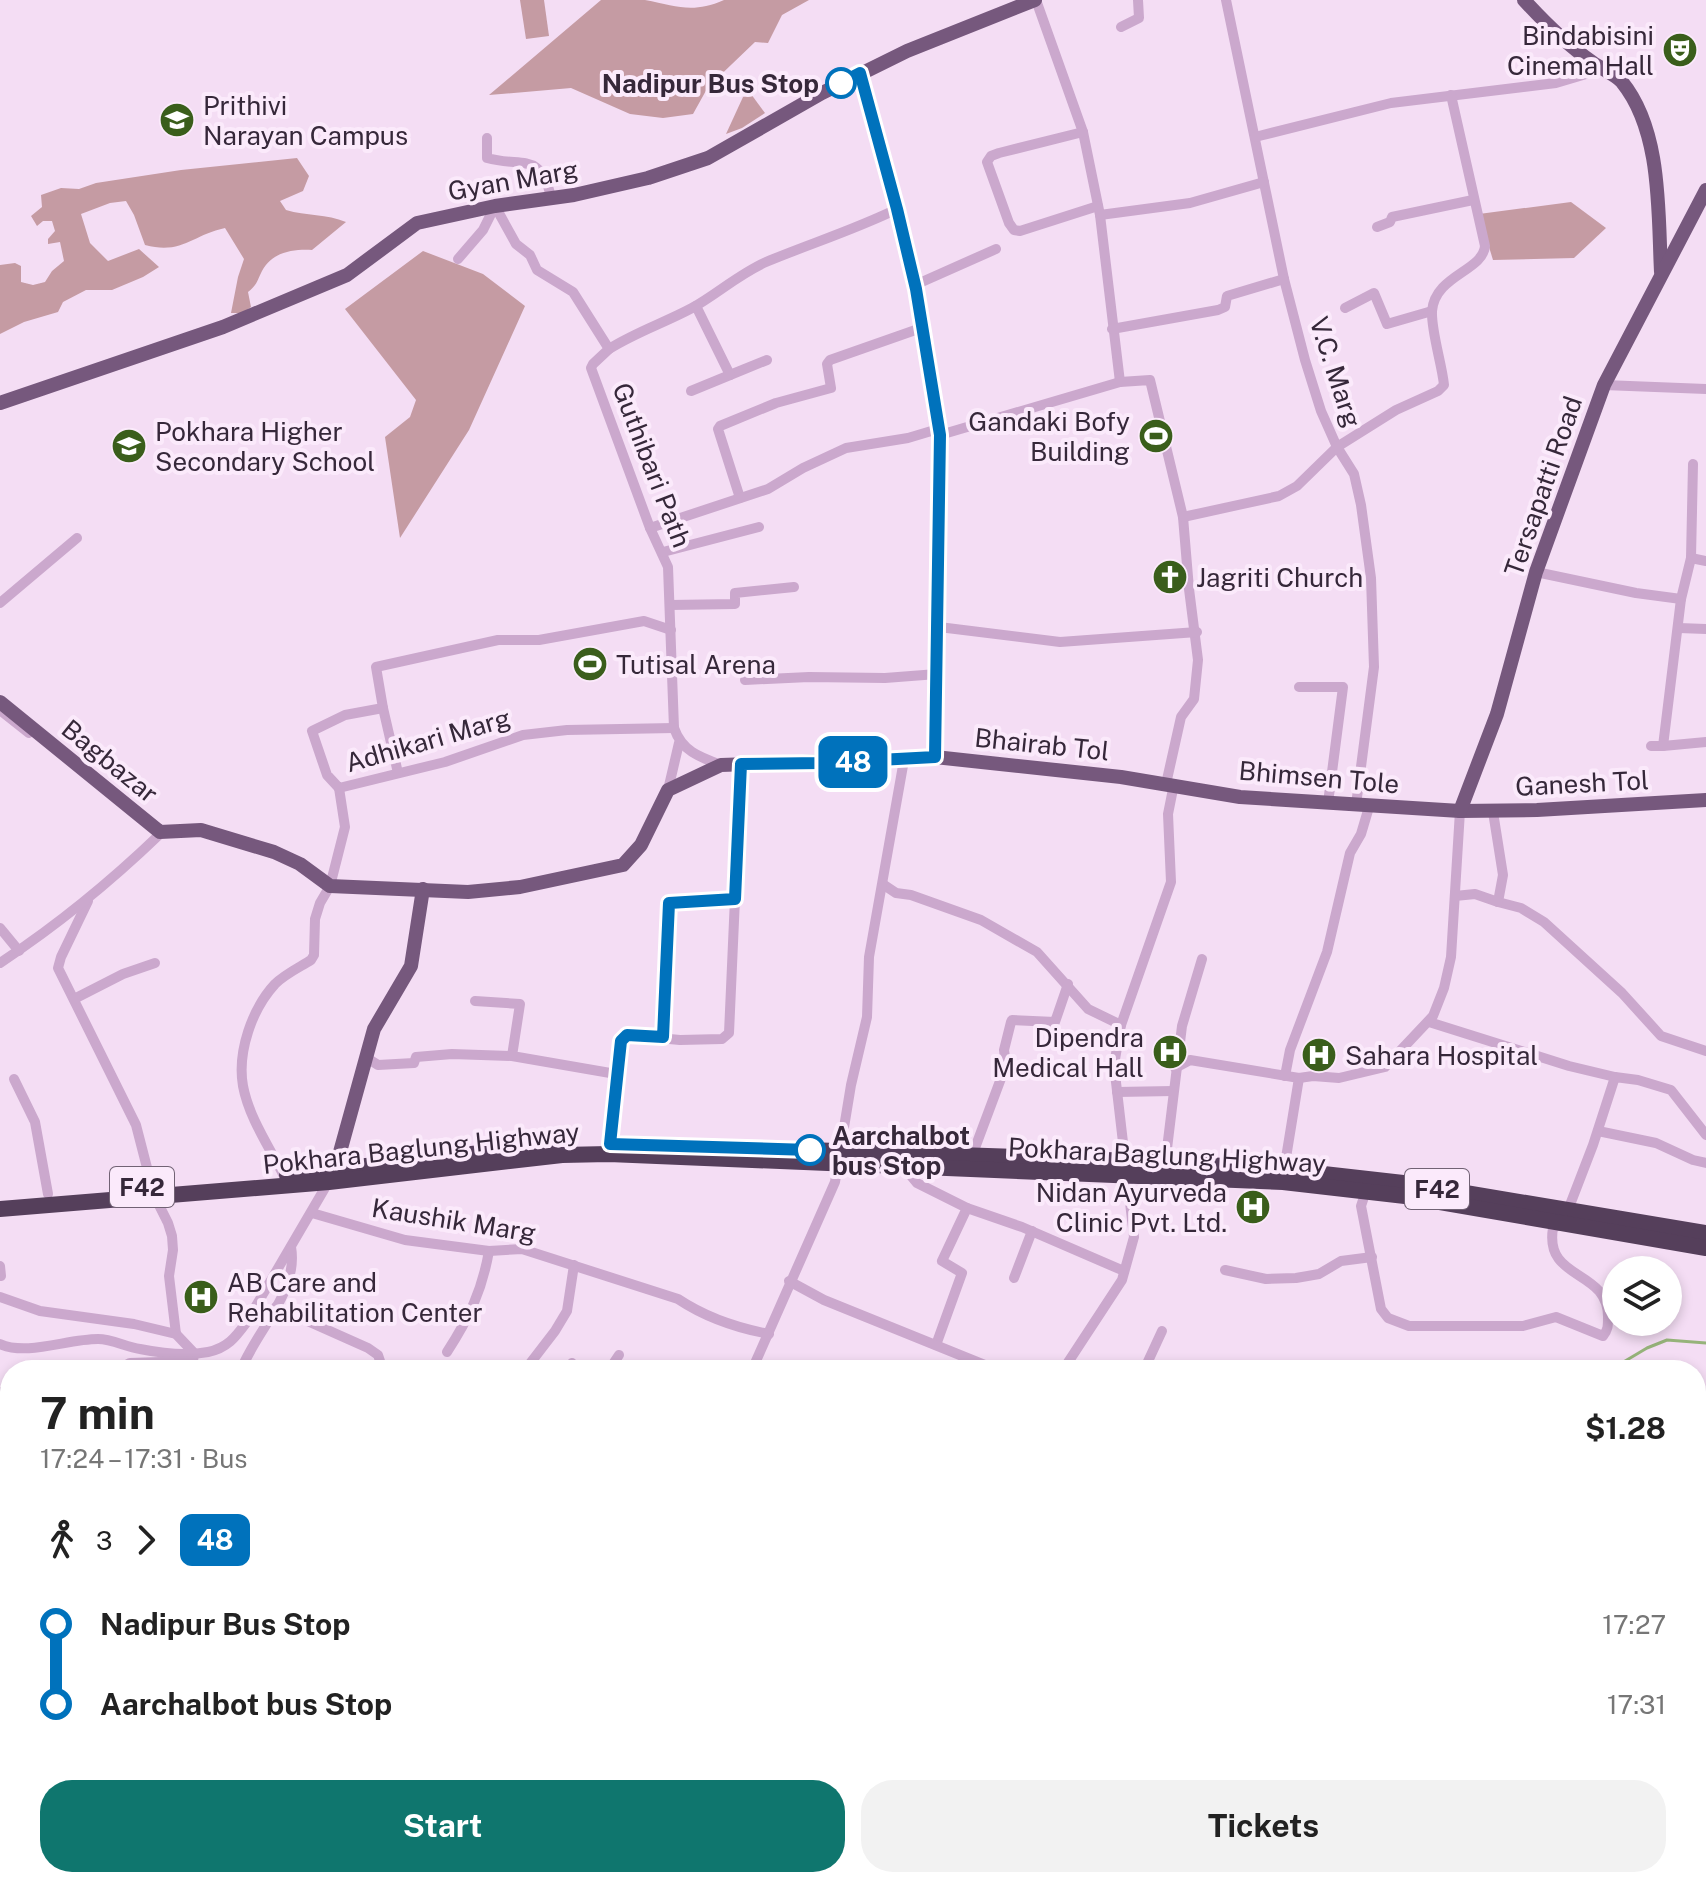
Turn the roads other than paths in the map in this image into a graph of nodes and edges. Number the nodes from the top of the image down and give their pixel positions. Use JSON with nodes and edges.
{"nodes":[{"id":1,"x":1035,"y":0,"type":"edge"},
{"id":2,"x":1138,"y":0,"type":"edge"},
{"id":3,"x":1226,"y":0,"type":"edge"},
{"id":4,"x":1524,"y":0,"type":"edge"},
{"id":5,"x":1121,"y":27,"type":"dead end"},
{"id":6,"x":1603,"y":69,"type":"junction"},
{"id":7,"x":860,"y":73,"type":"junction"},
{"id":8,"x":1451,"y":95,"type":"junction"},
{"id":9,"x":1083,"y":132,"type":"junction"},
{"id":10,"x":1255,"y":137,"type":"junction"},
{"id":11,"x":487,"y":138,"type":"dead end"},
{"id":12,"x":1264,"y":182,"type":"junction"},
{"id":13,"x":1706,"y":190,"type":"edge"},
{"id":14,"x":551,"y":197,"type":"junction"},
{"id":15,"x":1473,"y":200,"type":"junction"},
{"id":16,"x":495,"y":206,"type":"junction"},
{"id":17,"x":897,"y":209,"type":"junction"},
{"id":18,"x":1099,"y":210,"type":"junction"},
{"id":19,"x":1377,"y":227,"type":"dead end"},
{"id":20,"x":996,"y":249,"type":"dead end"},
{"id":21,"x":458,"y":259,"type":"dead end"},
{"id":22,"x":1661,"y":272,"type":"junction"},
{"id":23,"x":1284,"y":279,"type":"junction"},
{"id":24,"x":915,"y":285,"type":"junction"},
{"id":25,"x":696,"y":306,"type":"junction"},
{"id":26,"x":1345,"y":308,"type":"dead end"},
{"id":27,"x":1432,"y":311,"type":"junction"},
{"id":28,"x":924,"y":327,"type":"junction"},
{"id":29,"x":1112,"y":329,"type":"junction"},
{"id":30,"x":609,"y":349,"type":"junction"},
{"id":31,"x":767,"y":360,"type":"dead end"},
{"id":32,"x":730,"y":375,"type":"junction"},
{"id":33,"x":1120,"y":382,"type":"junction"},
{"id":34,"x":1604,"y":385,"type":"junction"},
{"id":35,"x":1706,"y":389,"type":"edge"},
{"id":36,"x":691,"y":391,"type":"dead end"},
{"id":37,"x":0,"y":403,"type":"edge"},
{"id":38,"x":939,"y":432,"type":"junction"},
{"id":39,"x":1337,"y":447,"type":"junction"},
{"id":40,"x":1693,"y":464,"type":"dead end"},
{"id":41,"x":740,"y":498,"type":"junction"},
{"id":42,"x":1183,"y":517,"type":"junction"},
{"id":43,"x":759,"y":527,"type":"dead end"},
{"id":44,"x":650,"y":528,"type":"junction"},
{"id":45,"x":77,"y":538,"type":"dead end"},
{"id":46,"x":663,"y":552,"type":"junction"},
{"id":47,"x":1691,"y":558,"type":"junction"},
{"id":48,"x":1706,"y":561,"type":"edge"},
{"id":49,"x":1536,"y":572,"type":"junction"},
{"id":50,"x":794,"y":587,"type":"dead end"},
{"id":51,"x":1681,"y":599,"type":"junction"},
{"id":52,"x":0,"y":603,"type":"edge"},
{"id":53,"x":670,"y":605,"type":"junction"},
{"id":54,"x":939,"y":627,"type":"junction"},
{"id":55,"x":1679,"y":628,"type":"junction"},
{"id":56,"x":1706,"y":629,"type":"edge"},
{"id":57,"x":671,"y":630,"type":"junction"},
{"id":58,"x":1197,"y":632,"type":"junction"},
{"id":59,"x":937,"y":674,"type":"junction"},
{"id":60,"x":745,"y":680,"type":"dead end"},
{"id":61,"x":1299,"y":687,"type":"dead end"},
{"id":62,"x":0,"y":702,"type":"edge"},
{"id":63,"x":383,"y":708,"type":"junction"},
{"id":64,"x":0,"y":710,"type":"edge"},
{"id":65,"x":674,"y":728,"type":"junction"},
{"id":66,"x":1706,"y":742,"type":"edge"},
{"id":67,"x":679,"y":743,"type":"junction"},
{"id":68,"x":1651,"y":746,"type":"dead end"},
{"id":69,"x":1663,"y":746,"type":"junction"},
{"id":70,"x":935,"y":757,"type":"junction"},
{"id":71,"x":904,"y":760,"type":"junction"},
{"id":72,"x":741,"y":764,"type":"junction"},
{"id":73,"x":721,"y":765,"type":"junction"},
{"id":74,"x":398,"y":773,"type":"junction"},
{"id":75,"x":1170,"y":784,"type":"junction"},
{"id":76,"x":339,"y":788,"type":"junction"},
{"id":77,"x":668,"y":790,"type":"junction"},
{"id":78,"x":1706,"y":800,"type":"edge"},
{"id":79,"x":1328,"y":803,"type":"junction"},
{"id":80,"x":1362,"y":806,"type":"junction"},
{"id":81,"x":1460,"y":811,"type":"junction"},
{"id":82,"x":1493,"y":812,"type":"junction"},
{"id":83,"x":159,"y":834,"type":"junction"},
{"id":84,"x":313,"y":878,"type":"dead end"},
{"id":85,"x":884,"y":885,"type":"junction"},
{"id":86,"x":330,"y":886,"type":"junction"},
{"id":87,"x":423,"y":889,"type":"junction"},
{"id":88,"x":1455,"y":896,"type":"junction"},
{"id":89,"x":735,"y":899,"type":"junction"},
{"id":90,"x":88,"y":901,"type":"junction"},
{"id":91,"x":1498,"y":902,"type":"junction"},
{"id":92,"x":0,"y":928,"type":"edge"},
{"id":93,"x":19,"y":951,"type":"junction"},
{"id":94,"x":1202,"y":959,"type":"dead end"},
{"id":95,"x":0,"y":963,"type":"edge"},
{"id":96,"x":155,"y":963,"type":"dead end"},
{"id":97,"x":1068,"y":984,"type":"junction"},
{"id":98,"x":74,"y":999,"type":"junction"},
{"id":99,"x":475,"y":1001,"type":"dead end"},
{"id":100,"x":1429,"y":1022,"type":"junction"},
{"id":101,"x":1121,"y":1025,"type":"junction"},
{"id":102,"x":663,"y":1037,"type":"junction"},
{"id":103,"x":1706,"y":1051,"type":"edge"},
{"id":104,"x":512,"y":1056,"type":"junction"},
{"id":105,"x":367,"y":1058,"type":"junction"},
{"id":106,"x":1175,"y":1068,"type":"junction"},
{"id":107,"x":616,"y":1074,"type":"junction"},
{"id":108,"x":1285,"y":1076,"type":"junction"},
{"id":109,"x":1615,"y":1077,"type":"junction"},
{"id":110,"x":1299,"y":1078,"type":"junction"},
{"id":111,"x":14,"y":1079,"type":"dead end"},
{"id":112,"x":1173,"y":1091,"type":"junction"},
{"id":113,"x":1117,"y":1092,"type":"junction"},
{"id":114,"x":1598,"y":1131,"type":"junction"},
{"id":115,"x":1706,"y":1135,"type":"edge"},
{"id":116,"x":610,"y":1144,"type":"junction"},
{"id":117,"x":972,"y":1156,"type":"junction"},
{"id":118,"x":839,"y":1157,"type":"junction"},
{"id":119,"x":1706,"y":1163,"type":"edge"},
{"id":120,"x":903,"y":1165,"type":"junction"},
{"id":121,"x":1125,"y":1167,"type":"junction"},
{"id":122,"x":1164,"y":1168,"type":"junction"},
{"id":123,"x":1284,"y":1170,"type":"junction"},
{"id":124,"x":284,"y":1176,"type":"junction"},
{"id":125,"x":332,"y":1176,"type":"junction"},
{"id":126,"x":153,"y":1191,"type":"junction"},
{"id":127,"x":1366,"y":1191,"type":"junction"},
{"id":128,"x":48,"y":1194,"type":"junction"},
{"id":129,"x":0,"y":1197,"type":"edge"},
{"id":130,"x":967,"y":1208,"type":"junction"},
{"id":131,"x":0,"y":1209,"type":"edge"},
{"id":132,"x":312,"y":1213,"type":"junction"},
{"id":133,"x":1565,"y":1216,"type":"junction"},
{"id":134,"x":1032,"y":1231,"type":"junction"},
{"id":135,"x":1706,"y":1233,"type":"edge"},
{"id":136,"x":291,"y":1247,"type":"junction"},
{"id":137,"x":1706,"y":1248,"type":"edge"},
{"id":138,"x":489,"y":1251,"type":"junction"},
{"id":139,"x":1372,"y":1257,"type":"junction"},
{"id":140,"x":574,"y":1265,"type":"junction"},
{"id":141,"x":1225,"y":1270,"type":"dead end"},
{"id":142,"x":1124,"y":1271,"type":"junction"},
{"id":143,"x":1014,"y":1278,"type":"dead end"},
{"id":144,"x":789,"y":1281,"type":"junction"},
{"id":145,"x":0,"y":1297,"type":"edge"},
{"id":146,"x":276,"y":1307,"type":"junction"},
{"id":147,"x":1162,"y":1331,"type":"dead end"},
{"id":148,"x":176,"y":1334,"type":"junction"},
{"id":149,"x":769,"y":1334,"type":"junction"},
{"id":150,"x":0,"y":1344,"type":"edge"},
{"id":151,"x":936,"y":1345,"type":"junction"},
{"id":152,"x":447,"y":1352,"type":"dead end"},
{"id":153,"x":619,"y":1355,"type":"dead end"},
{"id":154,"x":188,"y":1360,"type":"edge"},
{"id":155,"x":192,"y":1360,"type":"edge"},
{"id":156,"x":195,"y":1360,"type":"edge"},
{"id":157,"x":247,"y":1360,"type":"edge"},
{"id":158,"x":380,"y":1360,"type":"edge"},
{"id":159,"x":533,"y":1360,"type":"edge"},
{"id":160,"x":616,"y":1360,"type":"edge"},
{"id":161,"x":757,"y":1360,"type":"edge"},
{"id":162,"x":973,"y":1360,"type":"edge"},
{"id":163,"x":1070,"y":1360,"type":"edge"},
{"id":164,"x":1149,"y":1360,"type":"edge"}],
"edges":[{"from":1,"to":7,"type":"main road","name":"Gyan Marg"},
{"from":1,"to":9,"type":"street"},
{"from":2,"to":5,"type":"street"},
{"from":3,"to":10,"type":"street","name":"V.C. Marg"},
{"from":4,"to":6,"type":"main road"},
{"from":6,"to":8,"type":"street"},
{"from":6,"to":22,"type":"main road"},
{"from":7,"to":14,"type":"main road","name":"Gyan Marg"},
{"from":7,"to":17,"type":"street"},
{"from":8,"to":10,"type":"street"},
{"from":8,"to":15,"type":"street"},
{"from":9,"to":18,"type":"street"},
{"from":9,"to":18,"type":"street"},
{"from":10,"to":12,"type":"street","name":"V.C. Marg"},
{"from":11,"to":14,"type":"street"},
{"from":12,"to":18,"type":"street"},
{"from":12,"to":23,"type":"street","name":"V.C. Marg"},
{"from":13,"to":22,"type":"main road","name":"Tersapatti Road"},
{"from":14,"to":16,"type":"main road","name":"Gyan Marg"},
{"from":15,"to":19,"type":"street"},
{"from":15,"to":27,"type":"street"},
{"from":16,"to":21,"type":"street"},
{"from":16,"to":30,"type":"street","name":"Guthibari Path"},
{"from":16,"to":37,"type":"main road","name":"Gyan Marg"},
{"from":17,"to":24,"type":"street"},
{"from":17,"to":25,"type":"street"},
{"from":18,"to":29,"type":"street"},
{"from":20,"to":24,"type":"street"},
{"from":22,"to":34,"type":"main road","name":"Tersapatti Road"},
{"from":23,"to":29,"type":"street"},
{"from":23,"to":39,"type":"street","name":"V.C. Marg"},
{"from":24,"to":28,"type":"street"},
{"from":25,"to":30,"type":"street"},
{"from":25,"to":32,"type":"street"},
{"from":26,"to":27,"type":"street","name":"V.C. Marg"},
{"from":27,"to":39,"type":"street"},
{"from":28,"to":38,"type":"street"},
{"from":28,"to":41,"type":"street"},
{"from":29,"to":33,"type":"street"},
{"from":30,"to":44,"type":"street","name":"Guthibari Path"},
{"from":31,"to":32,"type":"street"},
{"from":32,"to":36,"type":"street"},
{"from":33,"to":38,"type":"street"},
{"from":33,"to":42,"type":"street"},
{"from":34,"to":35,"type":"street"},
{"from":34,"to":49,"type":"main road","name":"Tersapatti Road"},
{"from":38,"to":41,"type":"street"},
{"from":38,"to":54,"type":"street"},
{"from":39,"to":42,"type":"street"},
{"from":39,"to":80,"type":"street","name":"V.C. Marg"},
{"from":40,"to":47,"type":"street"},
{"from":41,"to":44,"type":"street"},
{"from":42,"to":58,"type":"street"},
{"from":43,"to":46,"type":"street"},
{"from":44,"to":46,"type":"street","name":"Guthibari Path"},
{"from":45,"to":52,"type":"street"},
{"from":46,"to":53,"type":"street","name":"Guthibari Path"},
{"from":47,"to":48,"type":"street"},
{"from":47,"to":51,"type":"street"},
{"from":49,"to":51,"type":"street"},
{"from":49,"to":81,"type":"main road","name":"Tersapatti Road"},
{"from":50,"to":53,"type":"street"},
{"from":51,"to":55,"type":"street"},
{"from":53,"to":57,"type":"street","name":"Guthibari Path"},
{"from":54,"to":58,"type":"street"},
{"from":54,"to":59,"type":"street"},
{"from":55,"to":56,"type":"street"},
{"from":55,"to":69,"type":"street"},
{"from":57,"to":63,"type":"street","name":"Adhikari Marg"},
{"from":57,"to":65,"type":"street","name":"Guthibari Path"},
{"from":58,"to":75,"type":"street"},
{"from":59,"to":60,"type":"street"},
{"from":59,"to":70,"type":"street"},
{"from":61,"to":79,"type":"street"},
{"from":62,"to":83,"type":"main road","name":"Bagbazar"},
{"from":63,"to":74,"type":"street"},
{"from":63,"to":76,"type":"street","name":"Adhikari Marg"},
{"from":64,"to":83,"type":"street"},
{"from":65,"to":67,"type":"street","name":"Guthibari Path"},
{"from":65,"to":74,"type":"street","name":"Adhikari Marg"},
{"from":66,"to":69,"type":"street"},
{"from":67,"to":73,"type":"street"},
{"from":67,"to":77,"type":"street"},
{"from":68,"to":69,"type":"street"},
{"from":70,"to":71,"type":"main road","name":"Bhairab Tol"},
{"from":70,"to":75,"type":"main road","name":"Bhairab Tol"},
{"from":71,"to":72,"type":"main road","name":"Bhairab Tol"},
{"from":71,"to":85,"type":"street"},
{"from":72,"to":73,"type":"main road","name":"Bhairab Tol"},
{"from":72,"to":89,"type":"street"},
{"from":73,"to":77,"type":"main road"},
{"from":74,"to":76,"type":"street","name":"Adhikari Marg"},
{"from":75,"to":79,"type":"main road","name":"Bhimsen Tole"},
{"from":75,"to":101,"type":"street"},
{"from":76,"to":86,"type":"street"},
{"from":77,"to":87,"type":"main road"},
{"from":78,"to":82,"type":"main road","name":"Ganesh Tol"},
{"from":79,"to":80,"type":"main road","name":"Bhimsen Tole"},
{"from":80,"to":81,"type":"main road","name":"Bhimsen Tole"},
{"from":80,"to":108,"type":"street","name":"V.C. Marg"},
{"from":81,"to":82,"type":"main road","name":"Ganesh Tol"},
{"from":81,"to":88,"type":"street"},
{"from":82,"to":91,"type":"street"},
{"from":83,"to":84,"type":"street"},
{"from":83,"to":86,"type":"main road","name":"Bagbazar"},
{"from":83,"to":90,"type":"street"},
{"from":85,"to":97,"type":"street"},
{"from":85,"to":118,"type":"street"},
{"from":86,"to":87,"type":"main road"},
{"from":86,"to":124,"type":"street"},
{"from":87,"to":105,"type":"main road"},
{"from":88,"to":91,"type":"street"},
{"from":88,"to":100,"type":"street"},
{"from":89,"to":102,"type":"street"},
{"from":89,"to":102,"type":"street"},
{"from":90,"to":93,"type":"street"},
{"from":90,"to":98,"type":"street"},
{"from":91,"to":103,"type":"street"},
{"from":92,"to":93,"type":"street"},
{"from":93,"to":95,"type":"street"},
{"from":94,"to":106,"type":"street"},
{"from":96,"to":98,"type":"street"},
{"from":97,"to":101,"type":"street"},
{"from":97,"to":117,"type":"street"},
{"from":98,"to":126,"type":"street"},
{"from":99,"to":104,"type":"street"},
{"from":100,"to":109,"type":"street"},
{"from":100,"to":110,"type":"street"},
{"from":101,"to":113,"type":"street"},
{"from":102,"to":107,"type":"street"},
{"from":104,"to":105,"type":"street"},
{"from":104,"to":107,"type":"street"},
{"from":105,"to":125,"type":"main road"},
{"from":106,"to":108,"type":"street"},
{"from":106,"to":112,"type":"street"},
{"from":107,"to":116,"type":"street"},
{"from":108,"to":110,"type":"street"},
{"from":109,"to":114,"type":"street"},
{"from":109,"to":115,"type":"street"},
{"from":110,"to":123,"type":"street"},
{"from":111,"to":128,"type":"street"},
{"from":112,"to":113,"type":"street"},
{"from":112,"to":122,"type":"street"},
{"from":113,"to":121,"type":"street"},
{"from":114,"to":119,"type":"street"},
{"from":114,"to":133,"type":"street"},
{"from":116,"to":118,"type":"highway","name":"Pokhara Baglung Highway","number":"F42"},
{"from":116,"to":125,"type":"highway","name":"Pokhara Baglung Highway","number":"F42"},
{"from":117,"to":118,"type":"highway","name":"Pokhara Baglung Highway","number":"F42"},
{"from":117,"to":121,"type":"highway","name":"Pokhara Baglung Highway","number":"F42"},
{"from":118,"to":120,"type":"highway","name":"Pokhara Baglung Highway","number":"F42"},
{"from":118,"to":125,"type":"highway","name":"Pokhara Baglung Highway","number":"F42"},
{"from":118,"to":144,"type":"street"},
{"from":120,"to":121,"type":"highway","name":"Pokhara Baglung Highway","number":"F42"},
{"from":120,"to":130,"type":"street"},
{"from":121,"to":122,"type":"highway","name":"Pokhara Baglung Highway","number":"F42"},
{"from":121,"to":142,"type":"street"},
{"from":122,"to":123,"type":"highway","name":"Pokhara Baglung Highway","number":"F42"},
{"from":122,"to":127,"type":"highway","name":"Pokhara Baglung Highway","number":"F42"},
{"from":123,"to":133,"type":"highway","name":"Pokhara Baglung Highway","number":"F42"},
{"from":124,"to":125,"type":"highway","name":"Pokhara Baglung Highway","number":"F42"},
{"from":124,"to":126,"type":"highway","name":"Pokhara Baglung Highway","number":"F42"},
{"from":125,"to":126,"type":"highway","name":"Pokhara Baglung Highway","number":"F42"},
{"from":125,"to":132,"type":"street"},
{"from":126,"to":128,"type":"highway","name":"Pokhara Baglung Highway","number":"F42"},
{"from":126,"to":131,"type":"highway","name":"Pokhara Baglung Highway","number":"F42"},
{"from":126,"to":148,"type":"street"},
{"from":127,"to":133,"type":"highway","name":"Pokhara Baglung Highway","number":"F42"},
{"from":127,"to":139,"type":"street"},
{"from":128,"to":129,"type":"highway","name":"Pokhara Baglung Highway","number":"F42"},
{"from":130,"to":134,"type":"street"},
{"from":130,"to":151,"type":"street"},
{"from":132,"to":136,"type":"street"},
{"from":132,"to":138,"type":"street","name":"Kaushik Marg"},
{"from":133,"to":135,"type":"highway","name":"Pokhara Baglung Highway","number":"F42"},
{"from":133,"to":137,"type":"highway","name":"Pokhara Baglung Highway","number":"F42"},
{"from":133,"to":139,"type":"street"},
{"from":134,"to":142,"type":"street"},
{"from":134,"to":143,"type":"street"},
{"from":136,"to":146,"type":"street"},
{"from":136,"to":156,"type":"street"},
{"from":138,"to":140,"type":"street","name":"Kaushik Marg"},
{"from":138,"to":152,"type":"street"},
{"from":139,"to":141,"type":"street"},
{"from":140,"to":149,"type":"street","name":"Kaushik Marg"},
{"from":140,"to":159,"type":"street"},
{"from":142,"to":163,"type":"street"},
{"from":144,"to":149,"type":"street"},
{"from":144,"to":151,"type":"street"},
{"from":145,"to":148,"type":"street"},
{"from":146,"to":157,"type":"street"},
{"from":146,"to":158,"type":"street"},
{"from":147,"to":164,"type":"street"},
{"from":148,"to":155,"type":"street"},
{"from":149,"to":161,"type":"street"},
{"from":150,"to":154,"type":"street"},
{"from":151,"to":162,"type":"street"},
{"from":153,"to":160,"type":"street"}]}
